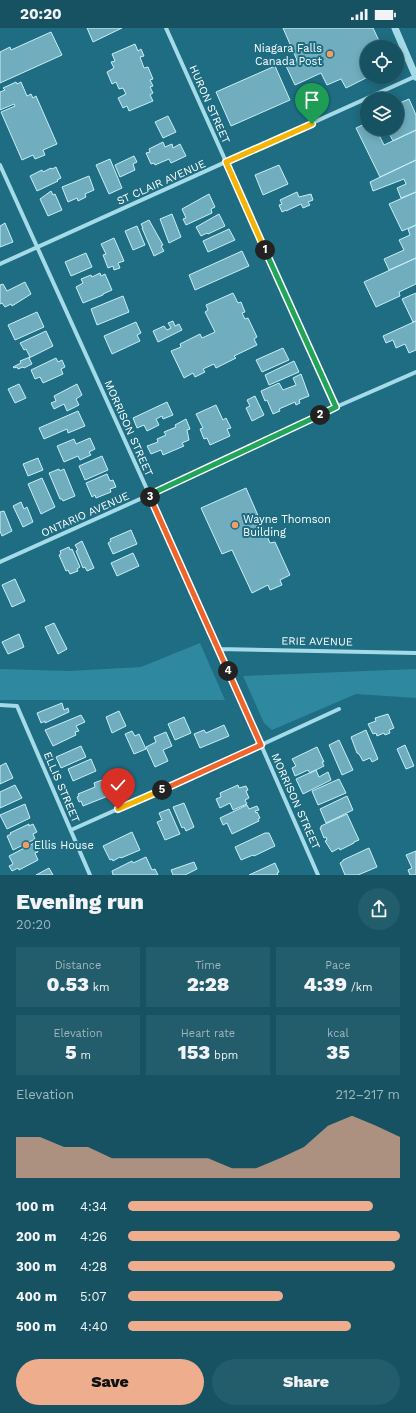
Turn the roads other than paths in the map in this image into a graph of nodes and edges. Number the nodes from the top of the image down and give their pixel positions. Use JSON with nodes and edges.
{"nodes":[{"id":1,"x":166,"y":28,"type":"edge"},
{"id":2,"x":395,"y":28,"type":"edge"},
{"id":3,"x":416,"y":76,"type":"edge"},
{"id":4,"x":226,"y":162,"type":"junction"},
{"id":5,"x":0,"y":165,"type":"edge"},
{"id":6,"x":37,"y":247,"type":"junction"},
{"id":7,"x":0,"y":264,"type":"edge"},
{"id":8,"x":416,"y":372,"type":"edge"},
{"id":9,"x":336,"y":407,"type":"junction"},
{"id":10,"x":149,"y":495,"type":"junction"},
{"id":11,"x":0,"y":562,"type":"edge"},
{"id":12,"x":218,"y":649,"type":"junction"},
{"id":13,"x":416,"y":653,"type":"edge"},
{"id":14,"x":0,"y":705,"type":"edge"},
{"id":15,"x":339,"y":709,"type":"dead end"},
{"id":16,"x":261,"y":745,"type":"junction"},
{"id":17,"x":71,"y":830,"type":"junction"},
{"id":18,"x":90,"y":875,"type":"edge"},
{"id":19,"x":318,"y":875,"type":"edge"}],
"edges":[{"from":1,"to":4,"type":"street","name":"HURON STREET"},
{"from":2,"to":3,"type":"street"},
{"from":3,"to":4,"type":"street","name":"ST CLAIR AVENUE"},
{"from":4,"to":6,"type":"street","name":"ST CLAIR AVENUE"},
{"from":4,"to":9,"type":"street","name":"HURON STREET"},
{"from":5,"to":6,"type":"street","name":"MORRISON STREET"},
{"from":6,"to":7,"type":"street","name":"ST CLAIR AVENUE"},
{"from":6,"to":10,"type":"street","name":"MORRISON STREET"},
{"from":8,"to":9,"type":"street","name":"ONTARIO AVENUE"},
{"from":9,"to":10,"type":"street","name":"ONTARIO AVENUE"},
{"from":10,"to":11,"type":"street","name":"ONTARIO AVENUE"},
{"from":10,"to":12,"type":"street","name":"MORRISON STREET"},
{"from":12,"to":13,"type":"street","name":"ERIE AVENUE"},
{"from":12,"to":16,"type":"street","name":"MORRISON STREET"},
{"from":14,"to":17,"type":"street","name":"ELLIS STREET"},
{"from":15,"to":16,"type":"street"},
{"from":16,"to":17,"type":"street"},
{"from":16,"to":19,"type":"street","name":"MORRISON STREET"},
{"from":17,"to":18,"type":"street","name":"ELLIS STREET"}]}
